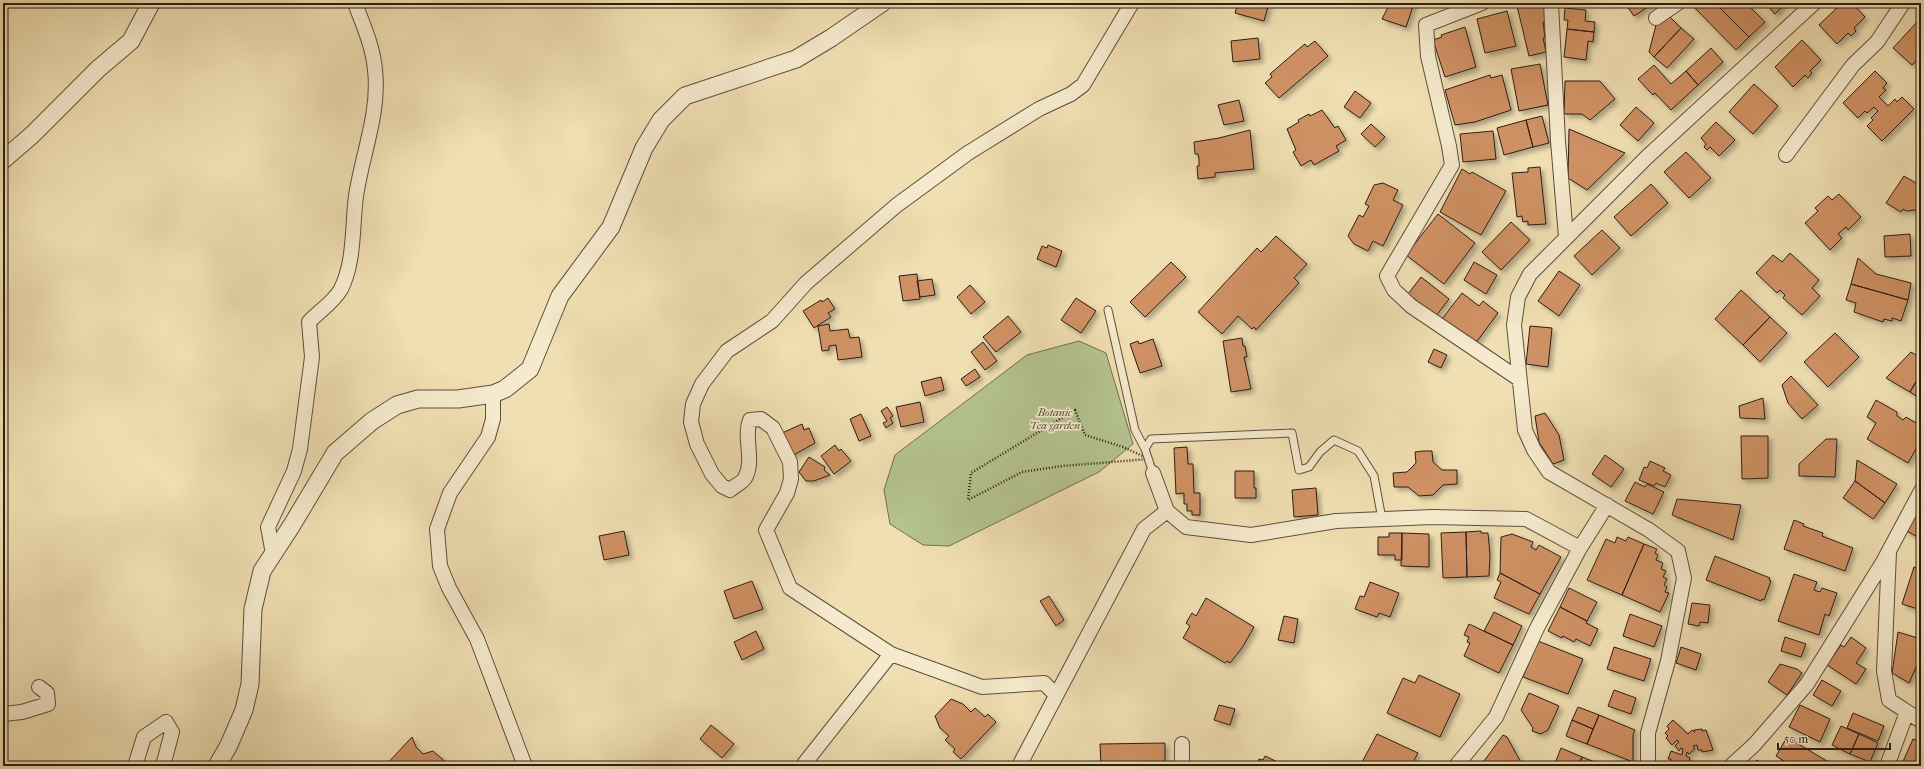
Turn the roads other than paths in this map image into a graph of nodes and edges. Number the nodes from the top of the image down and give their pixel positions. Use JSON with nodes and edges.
{"nodes":[{"id":1,"x":151,"y":3,"type":"edge"},
{"id":2,"x":355,"y":3,"type":"edge"},
{"id":3,"x":882,"y":3,"type":"edge"},
{"id":4,"x":1132,"y":3,"type":"edge"},
{"id":5,"x":1482,"y":3,"type":"edge"},
{"id":6,"x":1551,"y":3,"type":"edge"},
{"id":7,"x":1678,"y":3,"type":"edge"},
{"id":8,"x":1814,"y":3,"type":"edge"},
{"id":9,"x":1903,"y":3,"type":"edge"},
{"id":10,"x":1656,"y":18,"type":"dead end"},
{"id":11,"x":1786,"y":155,"type":"dead end"},
{"id":12,"x":3,"y":160,"type":"edge"},
{"id":13,"x":1566,"y":237,"type":"junction"},
{"id":14,"x":1108,"y":310,"type":"dead end"},
{"id":15,"x":1519,"y":378,"type":"junction"},
{"id":16,"x":493,"y":394,"type":"junction"},
{"id":17,"x":1145,"y":449,"type":"junction"},
{"id":18,"x":1153,"y":473,"type":"joint"},
{"id":19,"x":1921,"y":491,"type":"edge"},
{"id":20,"x":1607,"y":506,"type":"junction"},
{"id":21,"x":1167,"y":511,"type":"junction"},
{"id":22,"x":1382,"y":519,"type":"junction"},
{"id":23,"x":1580,"y":548,"type":"junction"},
{"id":24,"x":1889,"y":550,"type":"junction"},
{"id":25,"x":273,"y":554,"type":"junction"},
{"id":26,"x":891,"y":654,"type":"junction"},
{"id":27,"x":39,"y":687,"type":"dead end"},
{"id":28,"x":1056,"y":695,"type":"junction"},
{"id":29,"x":1907,"y":712,"type":"junction"},
{"id":30,"x":3,"y":714,"type":"edge"},
{"id":31,"x":1921,"y":721,"type":"edge"},
{"id":32,"x":1182,"y":744,"type":"dead end"},
{"id":33,"x":804,"y":764,"type":"dead end"},
{"id":34,"x":135,"y":766,"type":"edge"},
{"id":35,"x":163,"y":766,"type":"edge"},
{"id":36,"x":217,"y":766,"type":"edge"},
{"id":37,"x":525,"y":766,"type":"edge"},
{"id":38,"x":1019,"y":766,"type":"edge"},
{"id":39,"x":1182,"y":766,"type":"edge"},
{"id":40,"x":1456,"y":766,"type":"edge"},
{"id":41,"x":1648,"y":766,"type":"edge"},
{"id":42,"x":1731,"y":766,"type":"edge"},
{"id":43,"x":1887,"y":766,"type":"edge"}],
"edges":[{"from":1,"to":12,"type":"street"},
{"from":2,"to":25,"type":"street"},
{"from":3,"to":16,"type":"street"},
{"from":4,"to":26,"type":"street"},
{"from":5,"to":15,"type":"street"},
{"from":6,"to":13,"type":"street"},
{"from":7,"to":10,"type":"street"},
{"from":8,"to":13,"type":"street"},
{"from":9,"to":11,"type":"street"},
{"from":13,"to":15,"type":"street"},
{"from":14,"to":17,"type":"lane"},
{"from":15,"to":20,"type":"street"},
{"from":16,"to":25,"type":"street"},
{"from":16,"to":37,"type":"street"},
{"from":17,"to":18,"type":"lane"},
{"from":17,"to":22,"type":"lane"},
{"from":18,"to":21,"type":"street"},
{"from":19,"to":24,"type":"street"},
{"from":20,"to":23,"type":"street"},
{"from":20,"to":41,"type":"street"},
{"from":21,"to":22,"type":"street"},
{"from":21,"to":28,"type":"street"},
{"from":22,"to":23,"type":"street"},
{"from":23,"to":40,"type":"street"},
{"from":24,"to":29,"type":"street"},
{"from":24,"to":42,"type":"street"},
{"from":25,"to":36,"type":"street"},
{"from":26,"to":28,"type":"street"},
{"from":26,"to":33,"type":"street"},
{"from":27,"to":30,"type":"street"},
{"from":28,"to":38,"type":"street"},
{"from":29,"to":31,"type":"street"},
{"from":29,"to":43,"type":"street"},
{"from":32,"to":39,"type":"street"},
{"from":34,"to":35,"type":"street"}]}
